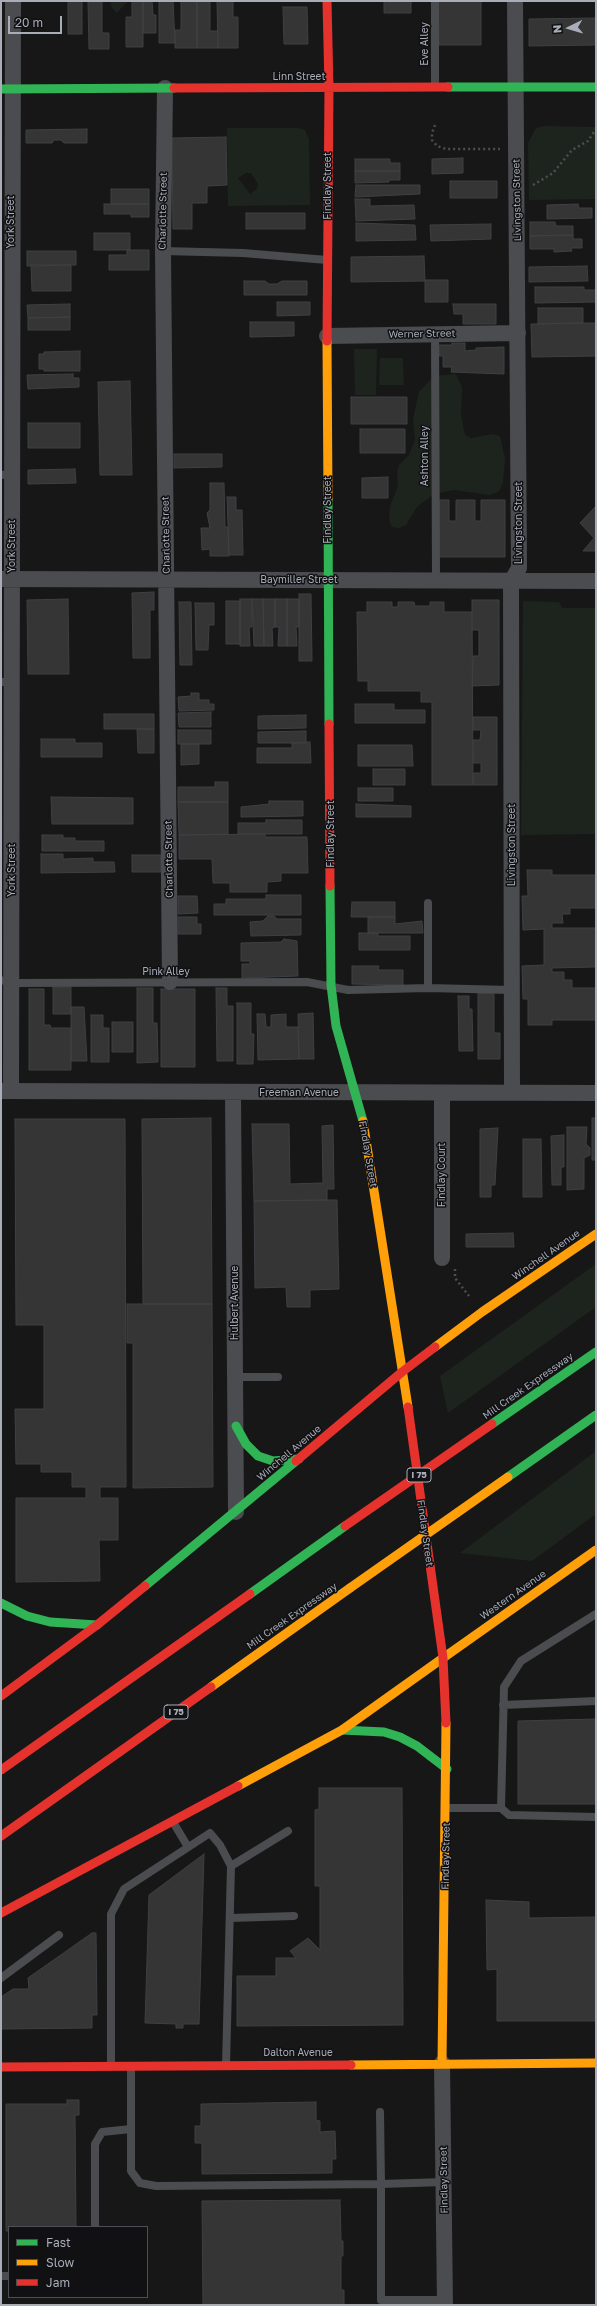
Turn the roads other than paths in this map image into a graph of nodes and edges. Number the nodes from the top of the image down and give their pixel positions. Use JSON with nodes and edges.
{"nodes":[{"id":1,"x":13,"y":1,"type":"edge"},
{"id":2,"x":327,"y":1,"type":"edge"},
{"id":3,"x":435,"y":1,"type":"edge"},
{"id":4,"x":515,"y":1,"type":"edge"},
{"id":5,"x":436,"y":87,"type":"junction"},
{"id":6,"x":516,"y":87,"type":"junction"},
{"id":7,"x":596,"y":87,"type":"edge"},
{"id":8,"x":165,"y":88,"type":"junction"},
{"id":9,"x":329,"y":88,"type":"junction"},
{"id":10,"x":7,"y":89,"type":"edge"},
{"id":11,"x":163,"y":251,"type":"junction"},
{"id":12,"x":327,"y":260,"type":"junction"},
{"id":13,"x":435,"y":333,"type":"junction"},
{"id":14,"x":518,"y":333,"type":"junction"},
{"id":15,"x":327,"y":336,"type":"junction"},
{"id":16,"x":6,"y":474,"type":"edge"},
{"id":17,"x":7,"y":579,"type":"edge"},
{"id":18,"x":166,"y":579,"type":"junction"},
{"id":19,"x":436,"y":579,"type":"junction"},
{"id":20,"x":328,"y":581,"type":"junction"},
{"id":21,"x":596,"y":581,"type":"edge"},
{"id":22,"x":511,"y":582,"type":"junction"},
{"id":23,"x":6,"y":682,"type":"edge"},
{"id":24,"x":428,"y":904,"type":"dead end"},
{"id":25,"x":7,"y":982,"type":"edge"},
{"id":26,"x":170,"y":982,"type":"junction"},
{"id":27,"x":331,"y":985,"type":"junction"},
{"id":28,"x":428,"y":988,"type":"junction"},
{"id":29,"x":511,"y":990,"type":"junction"},
{"id":30,"x":6,"y":1091,"type":"edge"},
{"id":31,"x":354,"y":1092,"type":"junction"},
{"id":32,"x":512,"y":1092,"type":"junction"},
{"id":33,"x":233,"y":1093,"type":"junction"},
{"id":34,"x":442,"y":1093,"type":"junction"},
{"id":35,"x":596,"y":1093,"type":"edge"},
{"id":36,"x":596,"y":1234,"type":"edge"},
{"id":37,"x":442,"y":1258,"type":"road end"},
{"id":38,"x":596,"y":1352,"type":"edge"},
{"id":39,"x":402,"y":1372,"type":"junction"},
{"id":40,"x":235,"y":1377,"type":"junction"},
{"id":41,"x":278,"y":1377,"type":"dead end"},
{"id":42,"x":596,"y":1416,"type":"edge"},
{"id":43,"x":236,"y":1426,"type":"junction"},
{"id":44,"x":299,"y":1459,"type":"junction"},
{"id":45,"x":236,"y":1512,"type":"junction"},
{"id":46,"x":596,"y":1550,"type":"edge"},
{"id":47,"x":1,"y":1603,"type":"edge"},
{"id":48,"x":596,"y":1614,"type":"edge"},
{"id":49,"x":97,"y":1625,"type":"junction"},
{"id":50,"x":443,"y":1658,"type":"junction"},
{"id":51,"x":1,"y":1696,"type":"edge"},
{"id":52,"x":596,"y":1701,"type":"edge"},
{"id":53,"x":502,"y":1705,"type":"junction"},
{"id":54,"x":342,"y":1730,"type":"junction"},
{"id":55,"x":447,"y":1769,"type":"junction"},
{"id":56,"x":1,"y":1770,"type":"edge"},
{"id":57,"x":447,"y":1808,"type":"junction"},
{"id":58,"x":501,"y":1808,"type":"junction"},
{"id":59,"x":596,"y":1817,"type":"edge"},
{"id":60,"x":173,"y":1822,"type":"junction"},
{"id":61,"x":288,"y":1831,"type":"dead end"},
{"id":62,"x":1,"y":1836,"type":"edge"},
{"id":63,"x":188,"y":1847,"type":"junction"},
{"id":64,"x":231,"y":1866,"type":"junction"},
{"id":65,"x":1,"y":1913,"type":"edge"},
{"id":66,"x":294,"y":1916,"type":"dead end"},
{"id":67,"x":231,"y":1918,"type":"junction"},
{"id":68,"x":59,"y":1935,"type":"dead end"},
{"id":69,"x":1,"y":1978,"type":"edge"},
{"id":70,"x":442,"y":2063,"type":"junction"},
{"id":71,"x":596,"y":2063,"type":"edge"},
{"id":72,"x":226,"y":2065,"type":"junction"},
{"id":73,"x":110,"y":2066,"type":"junction"},
{"id":74,"x":131,"y":2066,"type":"junction"},
{"id":75,"x":1,"y":2067,"type":"edge"},
{"id":76,"x":380,"y":2112,"type":"dead end"},
{"id":77,"x":131,"y":2128,"type":"junction"},
{"id":78,"x":444,"y":2182,"type":"junction"},
{"id":79,"x":381,"y":2184,"type":"junction"},
{"id":80,"x":95,"y":2226,"type":"edge"},
{"id":81,"x":381,"y":2303,"type":"edge"},
{"id":82,"x":445,"y":2303,"type":"edge"}],
"edges":[{"from":1,"to":10,"type":"street","name":"York Street"},
{"from":2,"to":9,"type":"main road","name":"Findlay Street"},
{"from":3,"to":5,"type":"lane","name":"Eve Alley"},
{"from":4,"to":6,"type":"street","name":"Livingston Street"},
{"from":5,"to":6,"type":"main road","name":"Linn Street"},
{"from":5,"to":9,"type":"main road","name":"Linn Street"},
{"from":6,"to":7,"type":"main road","name":"Linn Street"},
{"from":6,"to":14,"type":"street","name":"Livingston Street"},
{"from":8,"to":9,"type":"main road","name":"Linn Street"},
{"from":8,"to":10,"type":"main road","name":"Linn Street"},
{"from":8,"to":11,"type":"street","name":"Charlotte Street"},
{"from":9,"to":12,"type":"main road","name":"Findlay Street"},
{"from":10,"to":16,"type":"street","name":"York Street"},
{"from":11,"to":12,"type":"lane"},
{"from":11,"to":18,"type":"street","name":"Charlotte Street"},
{"from":12,"to":15,"type":"main road","name":"Findlay Street"},
{"from":13,"to":14,"type":"street","name":"Werner Street"},
{"from":13,"to":15,"type":"street","name":"Werner Street"},
{"from":13,"to":19,"type":"lane","name":"Ashton Alley"},
{"from":14,"to":22,"type":"street","name":"Livingston Street"},
{"from":15,"to":20,"type":"main road","name":"Findlay Street"},
{"from":16,"to":17,"type":"street","name":"York Street"},
{"from":17,"to":18,"type":"street","name":"Baymiller Street"},
{"from":17,"to":23,"type":"street","name":"York Street"},
{"from":18,"to":20,"type":"street","name":"Baymiller Street"},
{"from":18,"to":26,"type":"street","name":"Charlotte Street"},
{"from":19,"to":20,"type":"street","name":"Baymiller Street"},
{"from":19,"to":22,"type":"street","name":"Baymiller Street"},
{"from":20,"to":27,"type":"main road","name":"Findlay Street"},
{"from":21,"to":22,"type":"street","name":"Baymiller Street"},
{"from":22,"to":29,"type":"street","name":"Livingston Street"},
{"from":23,"to":25,"type":"street","name":"York Street"},
{"from":24,"to":28,"type":"lane"},
{"from":25,"to":26,"type":"lane","name":"Pink Alley"},
{"from":25,"to":30,"type":"street","name":"York Street"},
{"from":26,"to":27,"type":"lane","name":"Pink Alley"},
{"from":27,"to":28,"type":"lane","name":"Pink Alley"},
{"from":27,"to":31,"type":"main road","name":"Findlay Street"},
{"from":28,"to":29,"type":"lane","name":"Pink Alley"},
{"from":29,"to":32,"type":"street","name":"Livingston Street"},
{"from":30,"to":33,"type":"street","name":"Freeman Avenue"},
{"from":31,"to":33,"type":"street","name":"Freeman Avenue"},
{"from":31,"to":34,"type":"street","name":"Freeman Avenue"},
{"from":31,"to":39,"type":"main road","name":"Findlay Street"},
{"from":32,"to":34,"type":"street","name":"Freeman Avenue"},
{"from":32,"to":35,"type":"street","name":"Freeman Avenue"},
{"from":33,"to":40,"type":"street","name":"Hulbert Avenue"},
{"from":34,"to":37,"type":"street","name":"Findlay Court"},
{"from":36,"to":39,"type":"main road","name":"Winchell Avenue"},
{"from":38,"to":56,"type":"main road","name":"Mill Creek Expressway","number":"I 75","bridge":true},
{"from":39,"to":44,"type":"main road","name":"Winchell Avenue"},
{"from":39,"to":50,"type":"main road","name":"Findlay Street"},
{"from":40,"to":41,"type":"lane"},
{"from":40,"to":43,"type":"street","name":"Hulbert Avenue"},
{"from":42,"to":62,"type":"main road","name":"Mill Creek Expressway","number":"I 75","bridge":true},
{"from":43,"to":44,"type":"main road"},
{"from":43,"to":45,"type":"street","name":"Hulbert Avenue"},
{"from":44,"to":45,"type":"main road","name":"Winchell Avenue"},
{"from":45,"to":49,"type":"main road","name":"Winchell Avenue"},
{"from":46,"to":50,"type":"main road","name":"Western Avenue"},
{"from":47,"to":49,"type":"main road"},
{"from":48,"to":53,"type":"lane"},
{"from":49,"to":51,"type":"main road","name":"Winchell Avenue"},
{"from":50,"to":54,"type":"main road","name":"Western Avenue"},
{"from":50,"to":55,"type":"main road","name":"Findlay Street"},
{"from":52,"to":53,"type":"lane"},
{"from":53,"to":58,"type":"lane"},
{"from":54,"to":55,"type":"main road"},
{"from":54,"to":60,"type":"main road","name":"Western Avenue"},
{"from":55,"to":57,"type":"main road","name":"Findlay Street"},
{"from":57,"to":58,"type":"lane"},
{"from":57,"to":70,"type":"main road","name":"Findlay Street"},
{"from":58,"to":59,"type":"lane"},
{"from":60,"to":63,"type":"lane"},
{"from":60,"to":65,"type":"main road","name":"Western Avenue"},
{"from":61,"to":64,"type":"lane"},
{"from":63,"to":64,"type":"lane"},
{"from":63,"to":73,"type":"lane"},
{"from":64,"to":67,"type":"lane"},
{"from":66,"to":67,"type":"lane"},
{"from":67,"to":72,"type":"lane"},
{"from":68,"to":69,"type":"lane"},
{"from":70,"to":71,"type":"main road","name":"Dalton Avenue"},
{"from":70,"to":72,"type":"main road","name":"Dalton Avenue"},
{"from":70,"to":78,"type":"street","name":"Findlay Street"},
{"from":72,"to":74,"type":"main road","name":"Dalton Avenue"},
{"from":73,"to":74,"type":"main road","name":"Dalton Avenue"},
{"from":73,"to":75,"type":"main road","name":"Dalton Avenue"},
{"from":74,"to":77,"type":"lane"},
{"from":76,"to":79,"type":"lane"},
{"from":77,"to":79,"type":"lane"},
{"from":77,"to":80,"type":"lane"},
{"from":78,"to":79,"type":"lane"},
{"from":78,"to":82,"type":"street","name":"Findlay Street"},
{"from":79,"to":81,"type":"lane"},
{"from":81,"to":82,"type":"lane"}]}
